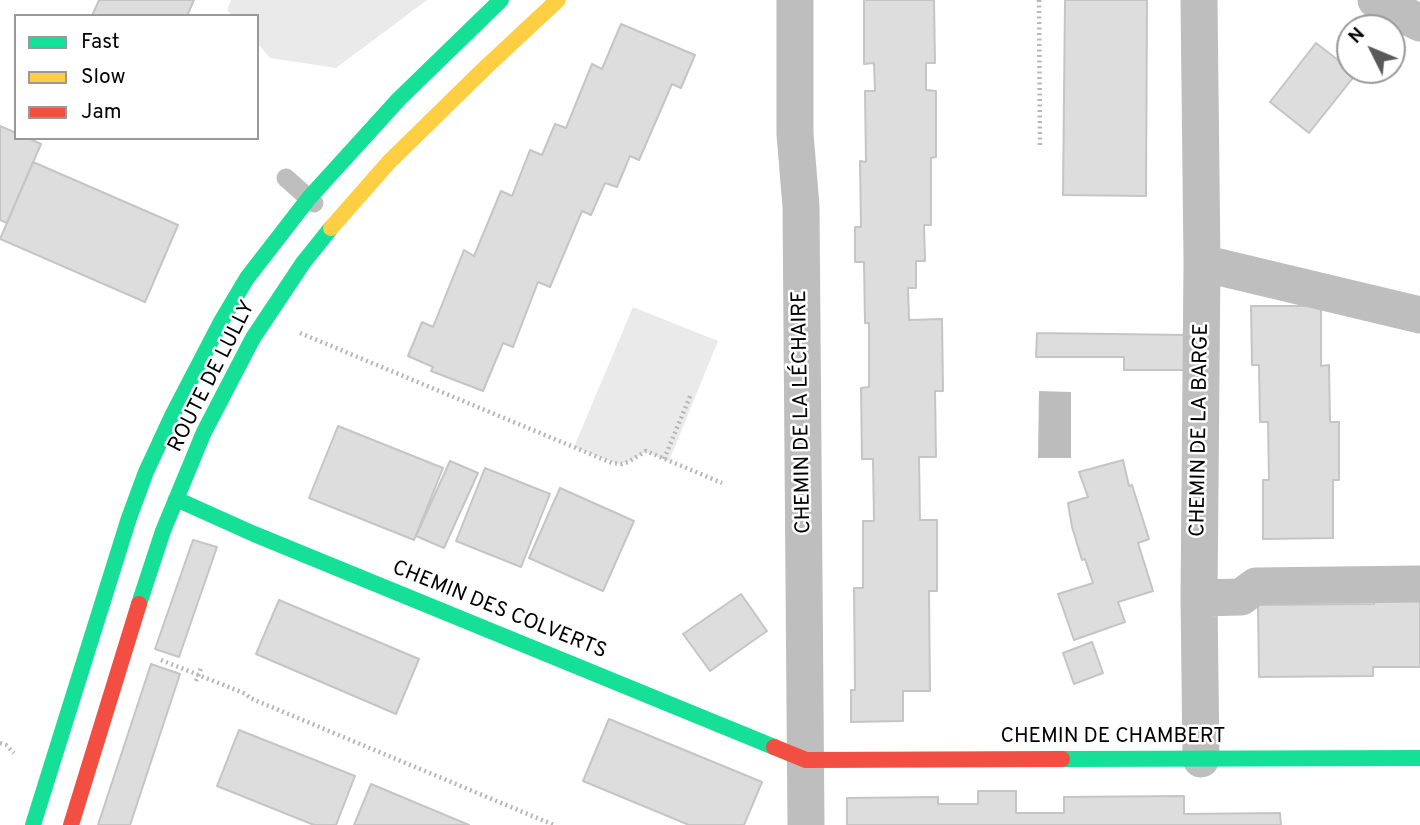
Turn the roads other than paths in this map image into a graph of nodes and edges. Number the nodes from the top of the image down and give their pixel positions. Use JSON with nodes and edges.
{"nodes":[{"id":1,"x":501,"y":0,"type":"edge"},
{"id":2,"x":558,"y":0,"type":"edge"},
{"id":3,"x":794,"y":0,"type":"edge"},
{"id":4,"x":1199,"y":0,"type":"edge"},
{"id":5,"x":1376,"y":0,"type":"edge"},
{"id":6,"x":1420,"y":23,"type":"edge"},
{"id":7,"x":286,"y":178,"type":"dead end"},
{"id":8,"x":309,"y":198,"type":"junction"},
{"id":9,"x":335,"y":223,"type":"junction"},
{"id":10,"x":1202,"y":263,"type":"junction"},
{"id":11,"x":1420,"y":315,"type":"edge"},
{"id":12,"x":176,"y":499,"type":"junction"},
{"id":13,"x":1420,"y":584,"type":"edge"},
{"id":14,"x":1199,"y":597,"type":"junction"},
{"id":15,"x":1420,"y":758,"type":"edge"},
{"id":16,"x":1200,"y":759,"type":"junction"},
{"id":17,"x":806,"y":760,"type":"junction"},
{"id":18,"x":33,"y":825,"type":"edge"},
{"id":19,"x":71,"y":825,"type":"edge"},
{"id":20,"x":806,"y":825,"type":"edge"}],
"edges":[{"from":1,"to":8,"type":"main road","name":"ROUTE DE LULLY"},
{"from":2,"to":9,"type":"main road","name":"ROUTE DE LULLY"},
{"from":3,"to":17,"type":"street","name":"CHEMIN DE LA LÉCHAIRE"},
{"from":4,"to":10,"type":"street","name":"CHEMIN DE LA BARGE"},
{"from":5,"to":6,"type":"street"},
{"from":7,"to":8,"type":"lane"},
{"from":8,"to":9,"type":"lane"},
{"from":8,"to":18,"type":"main road","name":"ROUTE DE LULLY"},
{"from":9,"to":12,"type":"main road","name":"ROUTE DE LULLY"},
{"from":10,"to":11,"type":"street"},
{"from":10,"to":14,"type":"street","name":"CHEMIN DE LA BARGE"},
{"from":12,"to":17,"type":"main road","name":"CHEMIN DES COLVERTS"},
{"from":12,"to":19,"type":"main road","name":"ROUTE DE LULLY"},
{"from":13,"to":14,"type":"street"},
{"from":14,"to":16,"type":"street","name":"CHEMIN DE LA BARGE"},
{"from":15,"to":16,"type":"main road","name":"CHEMIN DE CHAMBERT"},
{"from":16,"to":17,"type":"main road","name":"CHEMIN DE CHAMBERT"},
{"from":17,"to":20,"type":"street","name":"CHEMIN DE LA LÉCHAIRE"}]}
